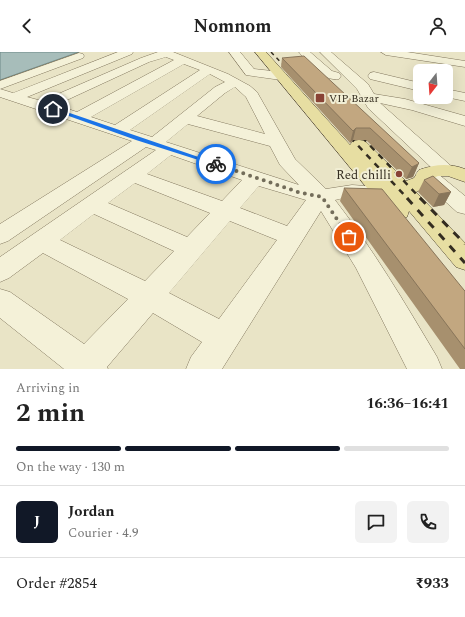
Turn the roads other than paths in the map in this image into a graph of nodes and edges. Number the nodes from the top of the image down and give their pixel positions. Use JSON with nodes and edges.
{"nodes":[{"id":1,"x":90,"y":52,"type":"edge"},
{"id":2,"x":128,"y":52,"type":"edge"},
{"id":3,"x":260,"y":52,"type":"edge"},
{"id":4,"x":270,"y":52,"type":"edge"},
{"id":5,"x":304,"y":52,"type":"edge"},
{"id":6,"x":386,"y":52,"type":"edge"},
{"id":7,"x":176,"y":54,"type":"edge"},
{"id":8,"x":322,"y":58,"type":"edge"},
{"id":9,"x":60,"y":63,"type":"junction"},
{"id":10,"x":235,"y":64,"type":"edge"},
{"id":11,"x":465,"y":64,"type":"edge"},
{"id":12,"x":211,"y":65,"type":"junction"},
{"id":13,"x":85,"y":69,"type":"junction"},
{"id":14,"x":350,"y":75,"type":"junction"},
{"id":15,"x":112,"y":76,"type":"junction"},
{"id":16,"x":281,"y":76,"type":"junction"},
{"id":17,"x":374,"y":76,"type":"dead end"},
{"id":18,"x":0,"y":85,"type":"edge"},
{"id":19,"x":138,"y":85,"type":"junction"},
{"id":20,"x":413,"y":85,"type":"edge"},
{"id":21,"x":453,"y":94,"type":"edge"},
{"id":22,"x":7,"y":95,"type":"edge"},
{"id":23,"x":465,"y":97,"type":"edge"},
{"id":24,"x":166,"y":98,"type":"junction"},
{"id":25,"x":368,"y":98,"type":"junction"},
{"id":26,"x":43,"y":106,"type":"junction"},
{"id":27,"x":190,"y":114,"type":"junction"},
{"id":28,"x":78,"y":118,"type":"junction"},
{"id":29,"x":465,"y":121,"type":"edge"},
{"id":30,"x":117,"y":131,"type":"junction"},
{"id":31,"x":155,"y":144,"type":"junction"},
{"id":32,"x":278,"y":144,"type":"junction"},
{"id":33,"x":435,"y":171,"type":"junction"},
{"id":34,"x":133,"y":175,"type":"junction"},
{"id":35,"x":465,"y":176,"type":"edge"},
{"id":36,"x":256,"y":177,"type":"junction"},
{"id":37,"x":393,"y":191,"type":"junction"},
{"id":38,"x":322,"y":197,"type":"junction"},
{"id":39,"x":92,"y":204,"type":"junction"},
{"id":40,"x":465,"y":207,"type":"edge"},
{"id":41,"x":226,"y":211,"type":"junction"},
{"id":42,"x":412,"y":228,"type":"edge"},
{"id":43,"x":0,"y":235,"type":"edge"},
{"id":44,"x":293,"y":237,"type":"junction"},
{"id":45,"x":41,"y":241,"type":"junction"},
{"id":46,"x":191,"y":249,"type":"junction"},
{"id":47,"x":465,"y":260,"type":"edge"},
{"id":48,"x":0,"y":270,"type":"edge"},
{"id":49,"x":148,"y":296,"type":"junction"},
{"id":50,"x":0,"y":301,"type":"edge"},
{"id":51,"x":224,"y":338,"type":"junction"},
{"id":52,"x":87,"y":368,"type":"edge"},
{"id":53,"x":203,"y":369,"type":"edge"},
{"id":54,"x":425,"y":369,"type":"edge"}],
"edges":[{"from":1,"to":9,"type":"street"},
{"from":2,"to":13,"type":"street"},
{"from":3,"to":16,"type":"main road"},
{"from":4,"to":37,"type":"main road"},
{"from":5,"to":8,"type":"street"},
{"from":6,"to":11,"type":"street"},
{"from":7,"to":12,"type":"street"},
{"from":7,"to":15,"type":"street"},
{"from":7,"to":19,"type":"street"},
{"from":8,"to":14,"type":"street"},
{"from":8,"to":14,"type":"street"},
{"from":9,"to":13,"type":"street"},
{"from":9,"to":18,"type":"street"},
{"from":10,"to":12,"type":"street"},
{"from":10,"to":16,"type":"street"},
{"from":10,"to":27,"type":"street"},
{"from":10,"to":32,"type":"street"},
{"from":12,"to":24,"type":"street"},
{"from":13,"to":15,"type":"street"},
{"from":13,"to":22,"type":"street"},
{"from":14,"to":25,"type":"street"},
{"from":15,"to":19,"type":"street"},
{"from":15,"to":26,"type":"street"},
{"from":16,"to":37,"type":"main road"},
{"from":17,"to":20,"type":"street"},
{"from":19,"to":24,"type":"street"},
{"from":19,"to":28,"type":"street"},
{"from":21,"to":23,"type":"street"},
{"from":22,"to":26,"type":"street"},
{"from":24,"to":27,"type":"street"},
{"from":24,"to":30,"type":"street"},
{"from":25,"to":29,"type":"street"},
{"from":25,"to":33,"type":"street"},
{"from":26,"to":28,"type":"street"},
{"from":27,"to":31,"type":"street"},
{"from":27,"to":32,"type":"street"},
{"from":28,"to":30,"type":"street"},
{"from":30,"to":31,"type":"street"},
{"from":31,"to":34,"type":"street"},
{"from":31,"to":36,"type":"street"},
{"from":31,"to":43,"type":"street"},
{"from":32,"to":38,"type":"street"},
{"from":33,"to":35,"type":"main road"},
{"from":33,"to":37,"type":"main road"},
{"from":33,"to":40,"type":"street"},
{"from":34,"to":39,"type":"street"},
{"from":34,"to":41,"type":"street"},
{"from":36,"to":38,"type":"street"},
{"from":36,"to":41,"type":"street"},
{"from":37,"to":38,"type":"street"},
{"from":37,"to":42,"type":"main road"},
{"from":37,"to":47,"type":"main road"},
{"from":38,"to":44,"type":"street"},
{"from":38,"to":54,"type":"street"},
{"from":39,"to":45,"type":"street"},
{"from":39,"to":46,"type":"street"},
{"from":41,"to":44,"type":"street"},
{"from":41,"to":46,"type":"street"},
{"from":44,"to":51,"type":"street"},
{"from":45,"to":48,"type":"street"},
{"from":45,"to":49,"type":"street"},
{"from":46,"to":49,"type":"street"},
{"from":49,"to":51,"type":"street"},
{"from":49,"to":52,"type":"street"},
{"from":50,"to":52,"type":"street"},
{"from":51,"to":53,"type":"street"}]}
